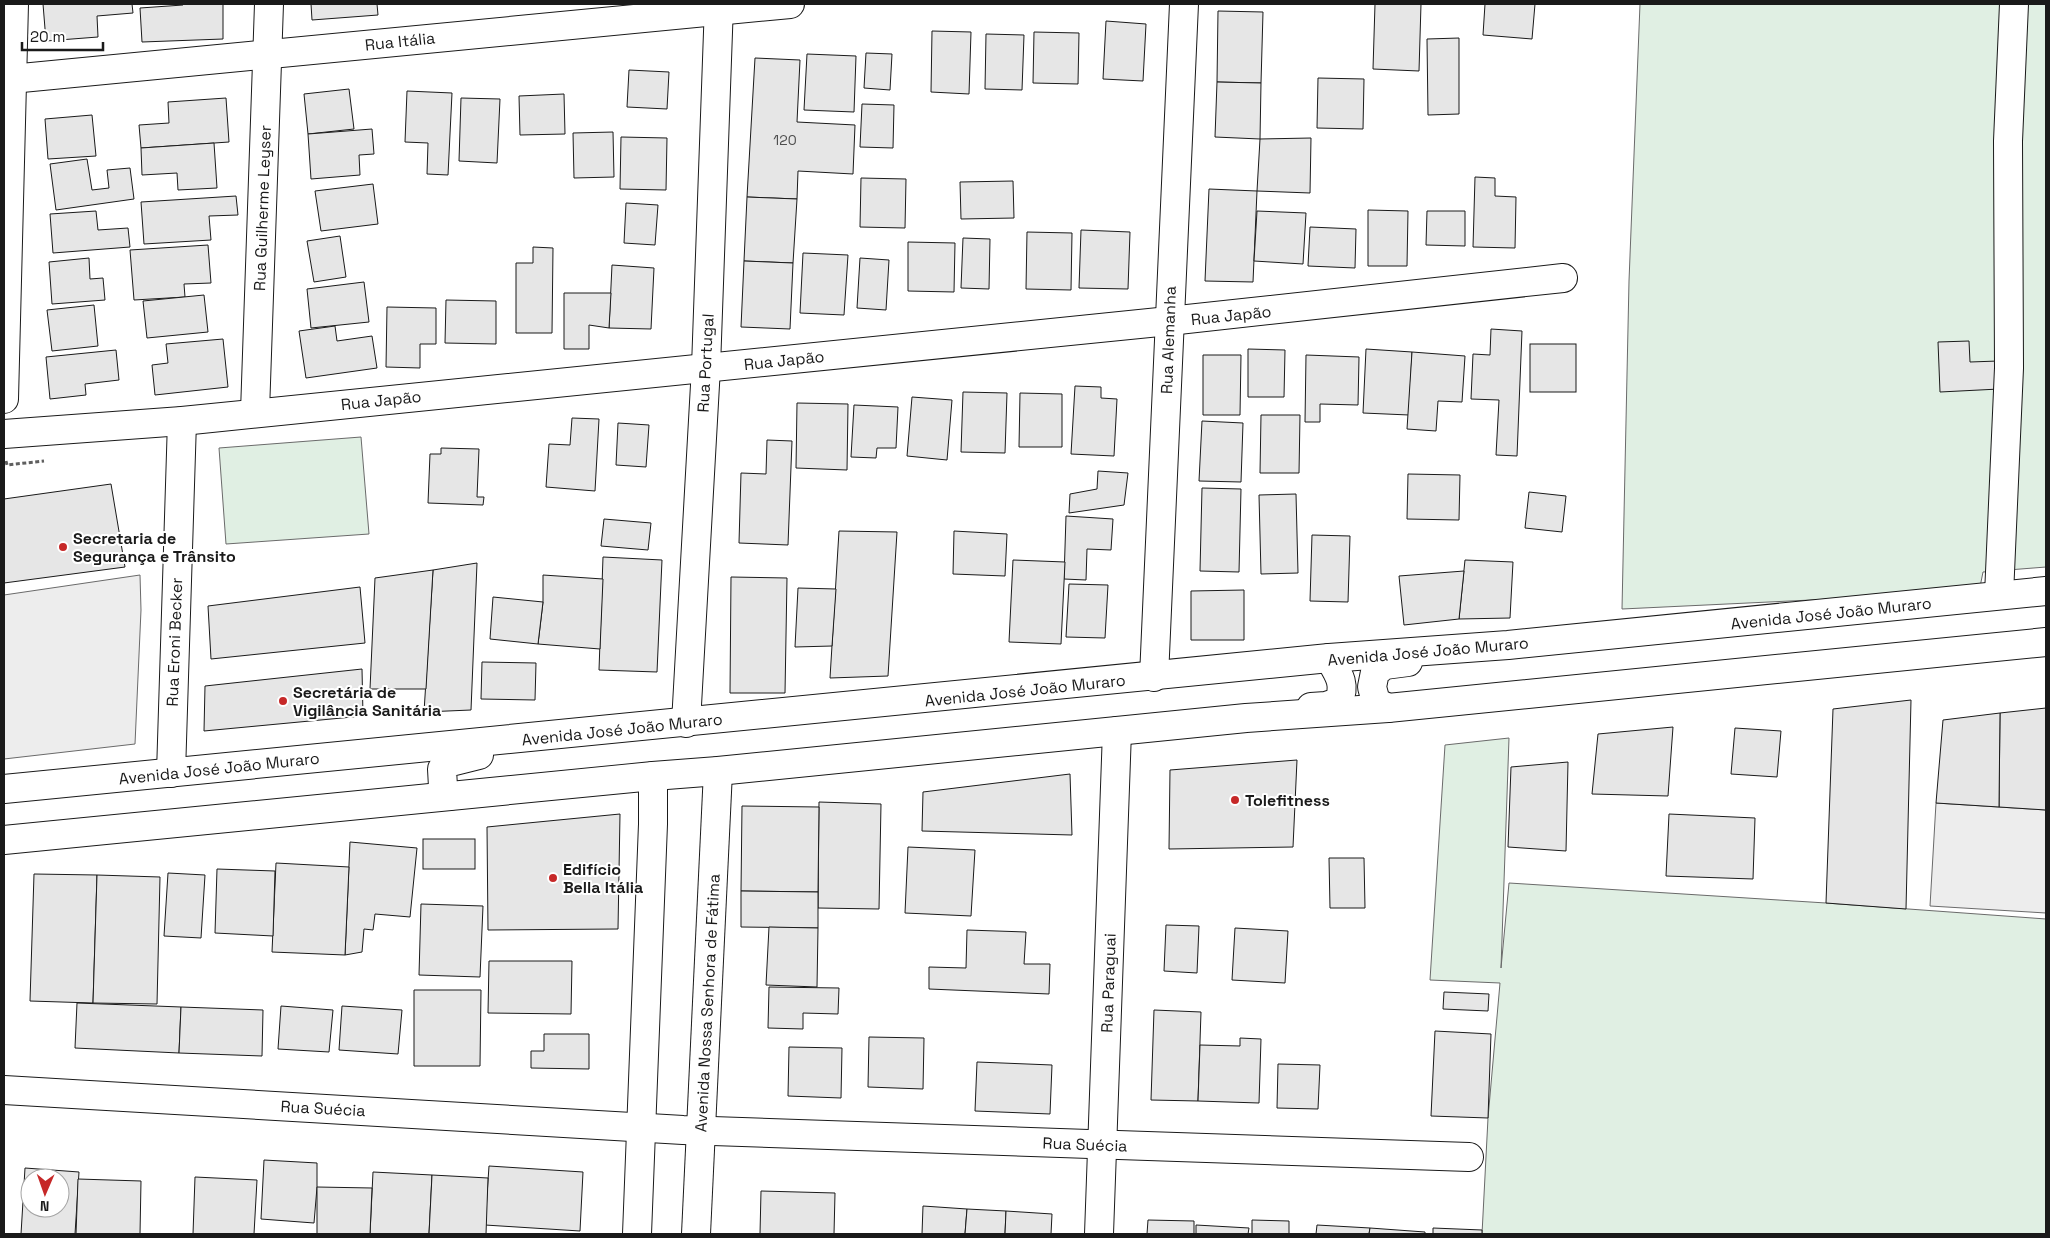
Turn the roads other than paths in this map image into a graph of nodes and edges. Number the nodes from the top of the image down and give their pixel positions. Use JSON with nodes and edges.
{"nodes":[{"id":1,"x":14,"y":4,"type":"edge"},
{"id":2,"x":269,"y":4,"type":"edge"},
{"id":3,"x":790,"y":4,"type":"edge"},
{"id":4,"x":1184,"y":4,"type":"edge"},
{"id":5,"x":2014,"y":4,"type":"edge"},
{"id":6,"x":719,"y":7,"type":"edge"},
{"id":7,"x":267,"y":53,"type":"junction"},
{"id":8,"x":11,"y":79,"type":"junction"},
{"id":9,"x":1563,"y":278,"type":"dead end"},
{"id":10,"x":1169,"y":321,"type":"junction"},
{"id":11,"x":706,"y":367,"type":"junction"},
{"id":12,"x":4,"y":399,"type":"edge"},
{"id":13,"x":255,"y":412,"type":"junction"},
{"id":14,"x":182,"y":421,"type":"junction"},
{"id":15,"x":4,"y":434,"type":"edge"},
{"id":16,"x":2046,"y":591,"type":"edge"},
{"id":17,"x":1999,"y":595,"type":"junction"},
{"id":18,"x":2046,"y":642,"type":"edge"},
{"id":19,"x":1508,"y":645,"type":"junction"},
{"id":20,"x":1329,"y":658,"type":"junction"},
{"id":21,"x":1154,"y":677,"type":"junction"},
{"id":22,"x":1388,"y":708,"type":"junction"},
{"id":23,"x":1246,"y":718,"type":"junction"},
{"id":24,"x":686,"y":723,"type":"junction"},
{"id":25,"x":636,"y":728,"type":"junction"},
{"id":26,"x":1117,"y":731,"type":"junction"},
{"id":27,"x":718,"y":771,"type":"junction"},
{"id":28,"x":170,"y":773,"type":"junction"},
{"id":29,"x":653,"y":776,"type":"junction"},
{"id":30,"x":4,"y":789,"type":"edge"},
{"id":31,"x":450,"y":796,"type":"junction"},
{"id":32,"x":4,"y":840,"type":"edge"},
{"id":33,"x":4,"y":1090,"type":"edge"},
{"id":34,"x":642,"y":1127,"type":"junction"},
{"id":35,"x":701,"y":1130,"type":"junction"},
{"id":36,"x":1102,"y":1145,"type":"junction"},
{"id":37,"x":1469,"y":1158,"type":"dead end"},
{"id":38,"x":637,"y":1234,"type":"edge"},
{"id":39,"x":696,"y":1234,"type":"edge"},
{"id":40,"x":1099,"y":1234,"type":"edge"}],
"edges":[{"from":1,"to":8,"type":"street"},
{"from":2,"to":7,"type":"street","name":"Rua Guilherme Leyser"},
{"from":3,"to":6,"type":"street","name":"Rua Itália"},
{"from":4,"to":10,"type":"street","name":"Rua Alemanha"},
{"from":5,"to":17,"type":"street"},
{"from":6,"to":7,"type":"street","name":"Rua Itália"},
{"from":6,"to":11,"type":"street","name":"Rua Portugal"},
{"from":7,"to":8,"type":"street","name":"Rua Itália"},
{"from":7,"to":13,"type":"street","name":"Rua Guilherme Leyser"},
{"from":8,"to":12,"type":"street"},
{"from":9,"to":10,"type":"street","name":"Rua Japão"},
{"from":10,"to":11,"type":"street","name":"Rua Japão"},
{"from":10,"to":21,"type":"street","name":"Rua Alemanha"},
{"from":11,"to":13,"type":"street","name":"Rua Japão"},
{"from":11,"to":24,"type":"street","name":"Rua Portugal"},
{"from":13,"to":14,"type":"street","name":"Rua Japão"},
{"from":14,"to":15,"type":"street","name":"Rua Japão"},
{"from":14,"to":28,"type":"street","name":"Rua Eroni Becker"},
{"from":16,"to":17,"type":"street","name":"Avenida José João Muraro"},
{"from":17,"to":19,"type":"street","name":"Avenida José João Muraro"},
{"from":18,"to":22,"type":"street"},
{"from":19,"to":20,"type":"street","name":"Avenida José João Muraro"},
{"from":19,"to":22,"type":"street"},
{"from":20,"to":21,"type":"street","name":"Avenida José João Muraro"},
{"from":20,"to":23,"type":"street"},
{"from":21,"to":24,"type":"street","name":"Avenida José João Muraro"},
{"from":22,"to":23,"type":"street"},
{"from":23,"to":26,"type":"street"},
{"from":24,"to":25,"type":"street","name":"Avenida José João Muraro"},
{"from":25,"to":28,"type":"street","name":"Avenida José João Muraro"},
{"from":25,"to":31,"type":"street"},
{"from":26,"to":27,"type":"street"},
{"from":26,"to":36,"type":"street","name":"Rua Paraguai"},
{"from":27,"to":29,"type":"street"},
{"from":27,"to":35,"type":"street","name":"Avenida Nossa Senhora de Fátima"},
{"from":28,"to":30,"type":"street","name":"Avenida José João Muraro"},
{"from":29,"to":31,"type":"street"},
{"from":29,"to":34,"type":"street"},
{"from":31,"to":32,"type":"street"},
{"from":33,"to":34,"type":"street","name":"Rua Suécia"},
{"from":34,"to":35,"type":"street","name":"Rua Suécia"},
{"from":34,"to":38,"type":"street"},
{"from":35,"to":36,"type":"street","name":"Rua Suécia"},
{"from":35,"to":39,"type":"street","name":"Avenida Nossa Senhora de Fátima"},
{"from":36,"to":37,"type":"street","name":"Rua Suécia"},
{"from":36,"to":40,"type":"street","name":"Rua Paraguai"}]}
